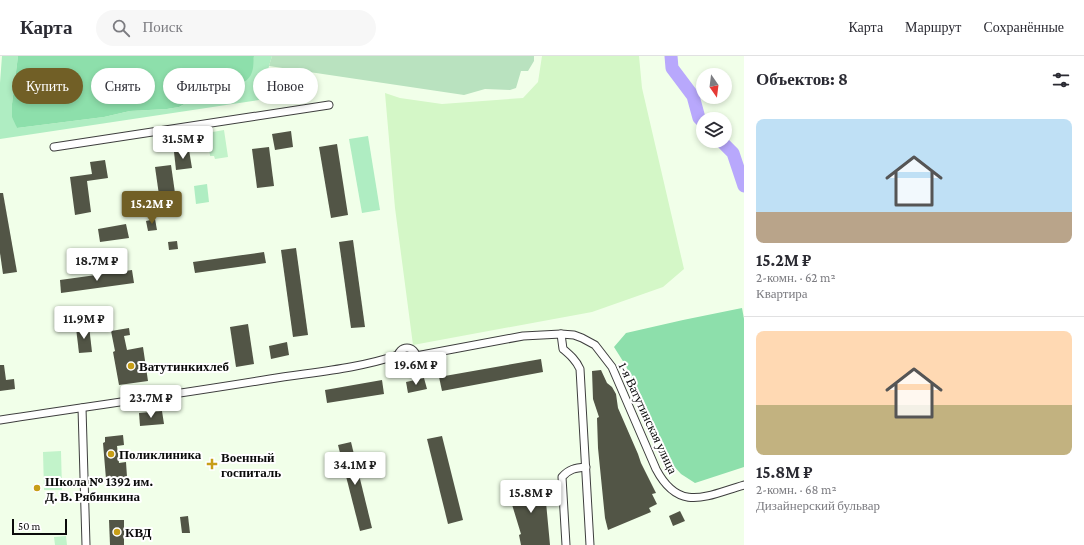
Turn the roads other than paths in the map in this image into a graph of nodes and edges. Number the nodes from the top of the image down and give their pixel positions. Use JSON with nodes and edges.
{"nodes":[{"id":1,"x":329,"y":105,"type":"dead end"},
{"id":2,"x":54,"y":147,"type":"dead end"},
{"id":3,"x":561,"y":334,"type":"junction"},
{"id":4,"x":398,"y":355,"type":"junction"},
{"id":5,"x":416,"y":356,"type":"junction"},
{"id":6,"x":376,"y":362,"type":"junction"},
{"id":7,"x":400,"y":364,"type":"junction"},
{"id":8,"x":82,"y":408,"type":"junction"},
{"id":9,"x":0,"y":420,"type":"edge"},
{"id":10,"x":586,"y":467,"type":"junction"},
{"id":11,"x":744,"y":485,"type":"edge"},
{"id":12,"x":86,"y":545,"type":"edge"},
{"id":13,"x":566,"y":545,"type":"edge"},
{"id":14,"x":590,"y":545,"type":"edge"}],
"edges":[{"from":1,"to":2,"type":"street"},
{"from":3,"to":5,"type":"street","name":"1-я Ватутинская улица"},
{"from":3,"to":10,"type":"street"},
{"from":3,"to":11,"type":"street","name":"1-я Ватутинская улица"},
{"from":4,"to":5,"type":"street"},
{"from":4,"to":6,"type":"street"},
{"from":4,"to":7,"type":"street"},
{"from":5,"to":7,"type":"street"},
{"from":6,"to":7,"type":"street"},
{"from":6,"to":8,"type":"street"},
{"from":8,"to":9,"type":"street"},
{"from":8,"to":12,"type":"street"},
{"from":10,"to":13,"type":"street"},
{"from":10,"to":14,"type":"street"}]}
